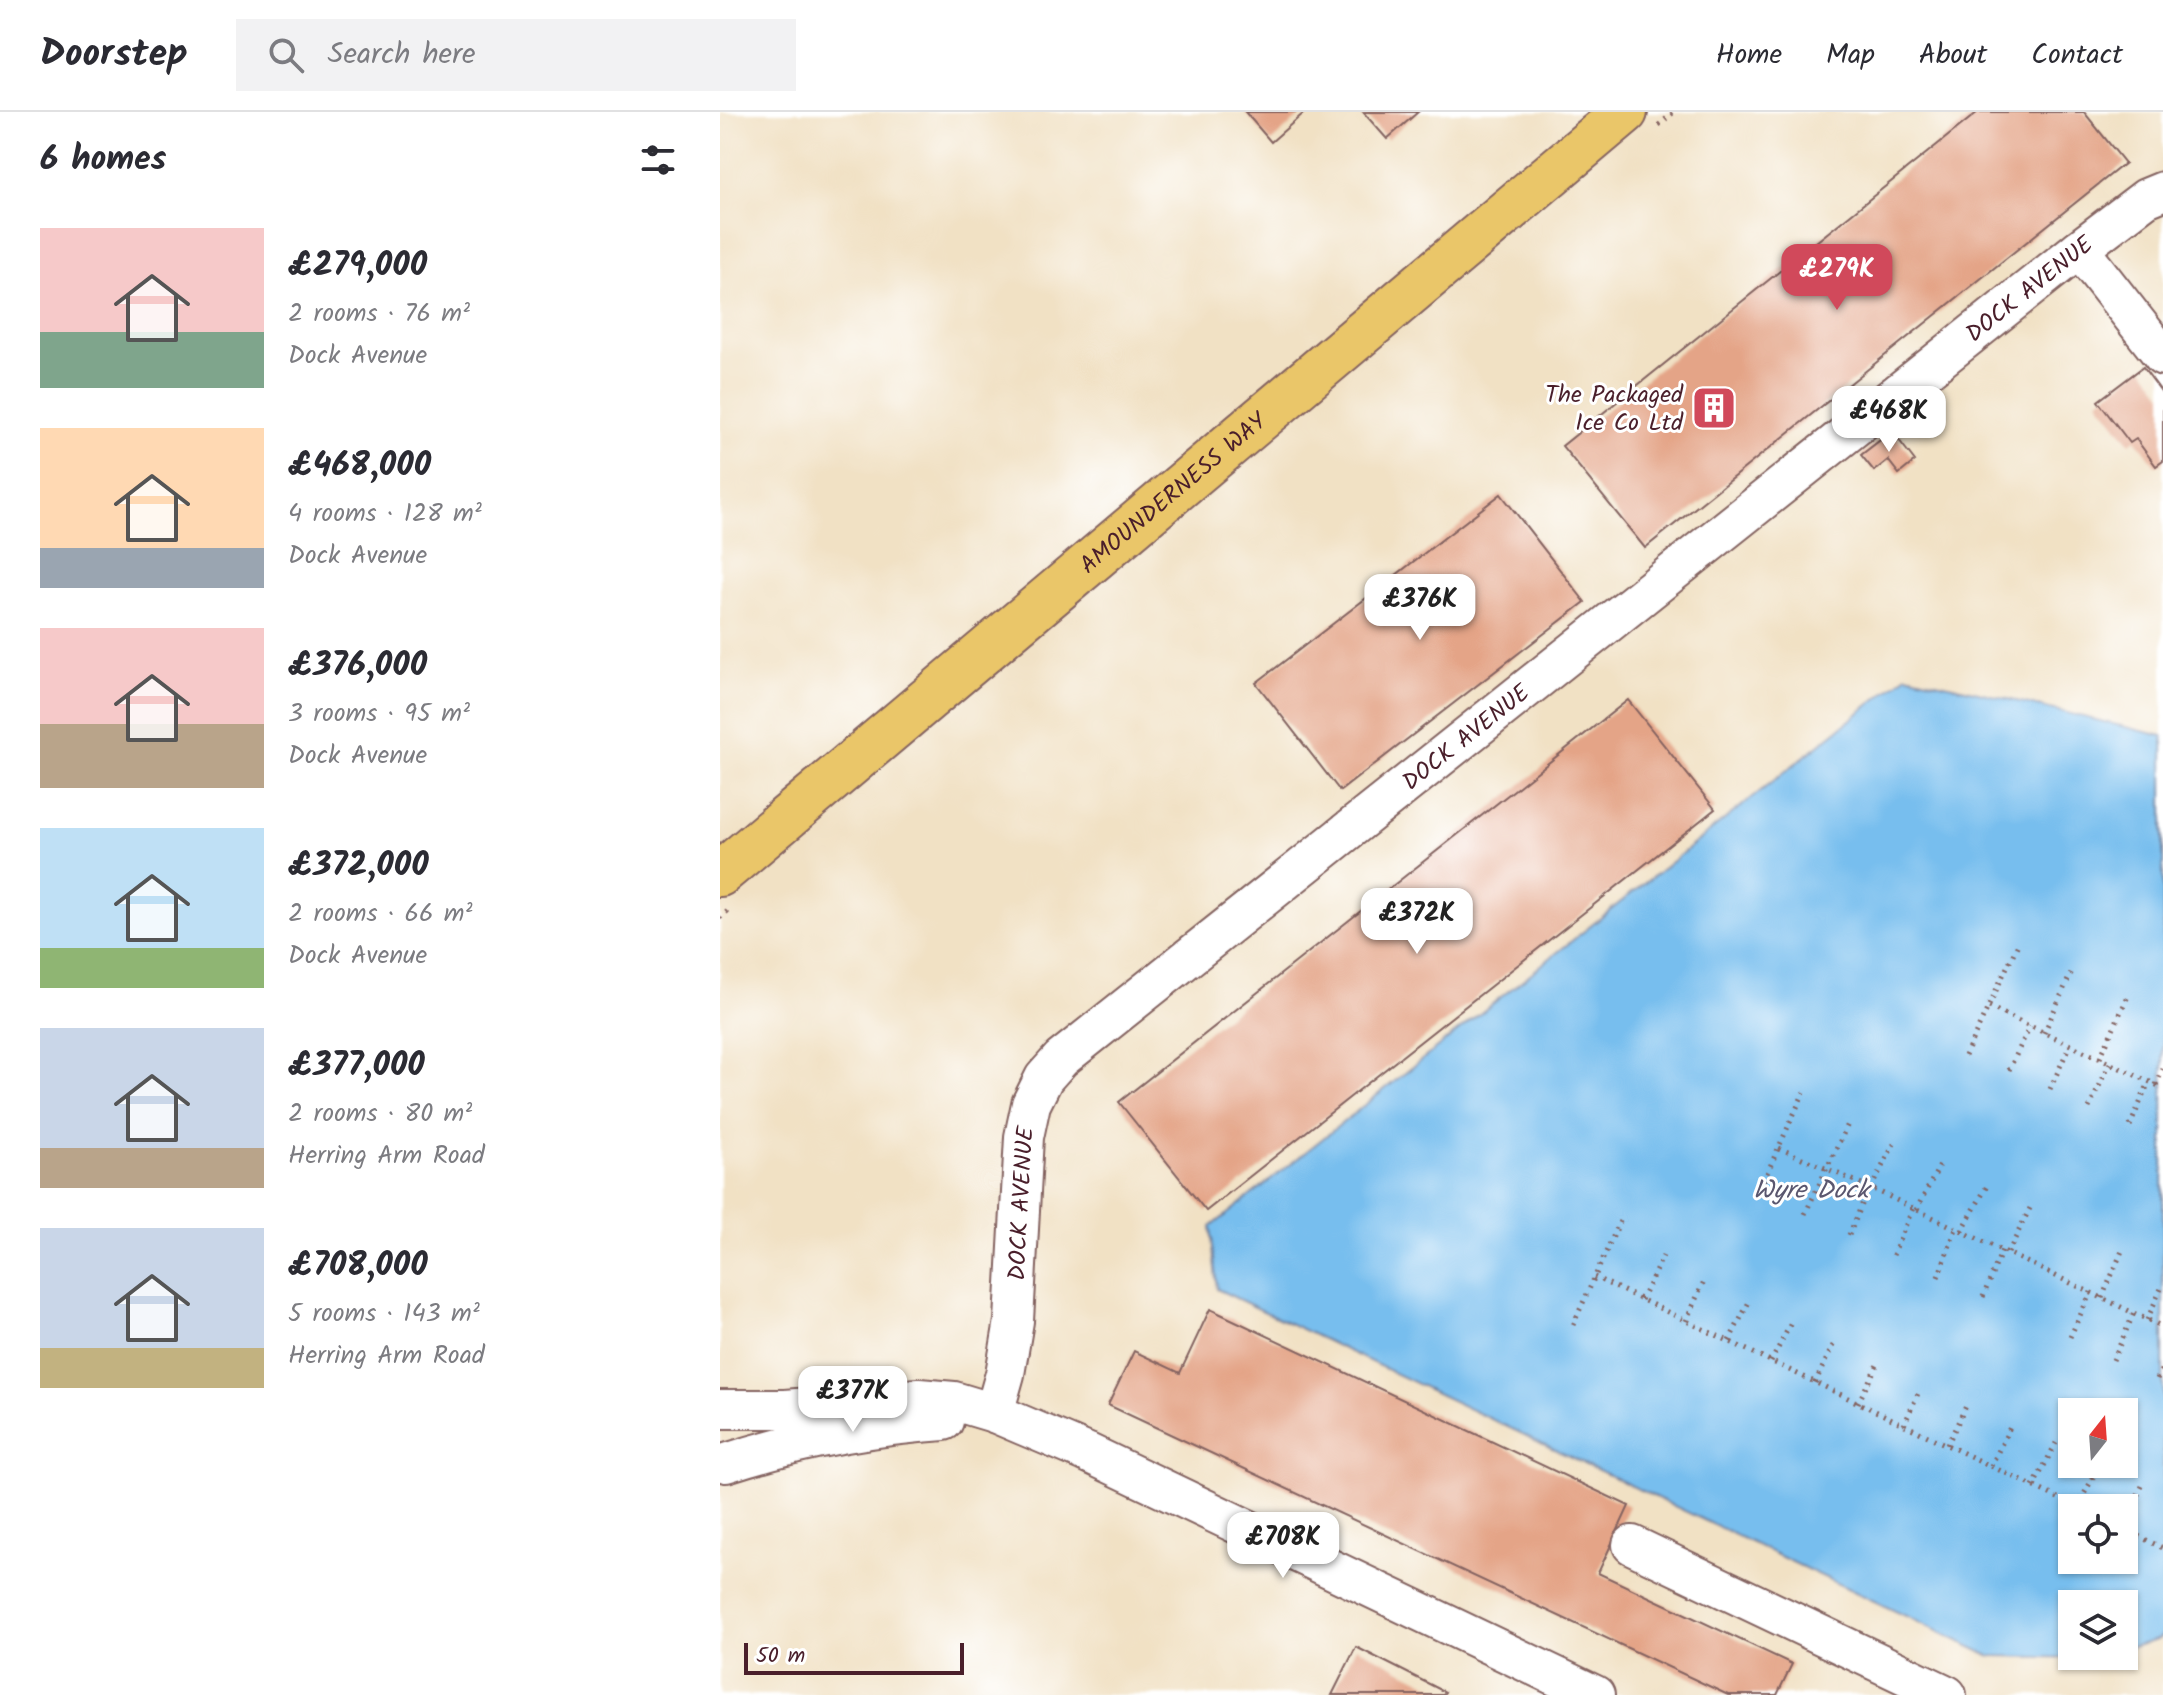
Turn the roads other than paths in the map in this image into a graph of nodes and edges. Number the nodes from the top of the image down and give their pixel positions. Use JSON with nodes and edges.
{"nodes":[{"id":1,"x":1625,"y":112,"type":"edge"},
{"id":2,"x":2163,"y":191,"type":"edge"},
{"id":3,"x":2079,"y":249,"type":"junction"},
{"id":4,"x":2163,"y":356,"type":"edge"},
{"id":5,"x":720,"y":874,"type":"edge"},
{"id":6,"x":720,"y":1411,"type":"edge"},
{"id":7,"x":994,"y":1413,"type":"junction"},
{"id":8,"x":723,"y":1471,"type":"edge"},
{"id":9,"x":1632,"y":1545,"type":"dead end"},
{"id":10,"x":1595,"y":1695,"type":"edge"},
{"id":11,"x":1947,"y":1695,"type":"edge"}],
"edges":[{"from":1,"to":5,"type":"highway","name":"AMOUNDERNESS WAY"},
{"from":2,"to":3,"type":"street","name":"DOCK AVENUE"},
{"from":3,"to":4,"type":"street"},
{"from":3,"to":7,"type":"street","name":"DOCK AVENUE"},
{"from":6,"to":7,"type":"street"},
{"from":6,"to":8,"type":"street"},
{"from":7,"to":8,"type":"street"},
{"from":7,"to":10,"type":"street"},
{"from":9,"to":11,"type":"street"}]}
